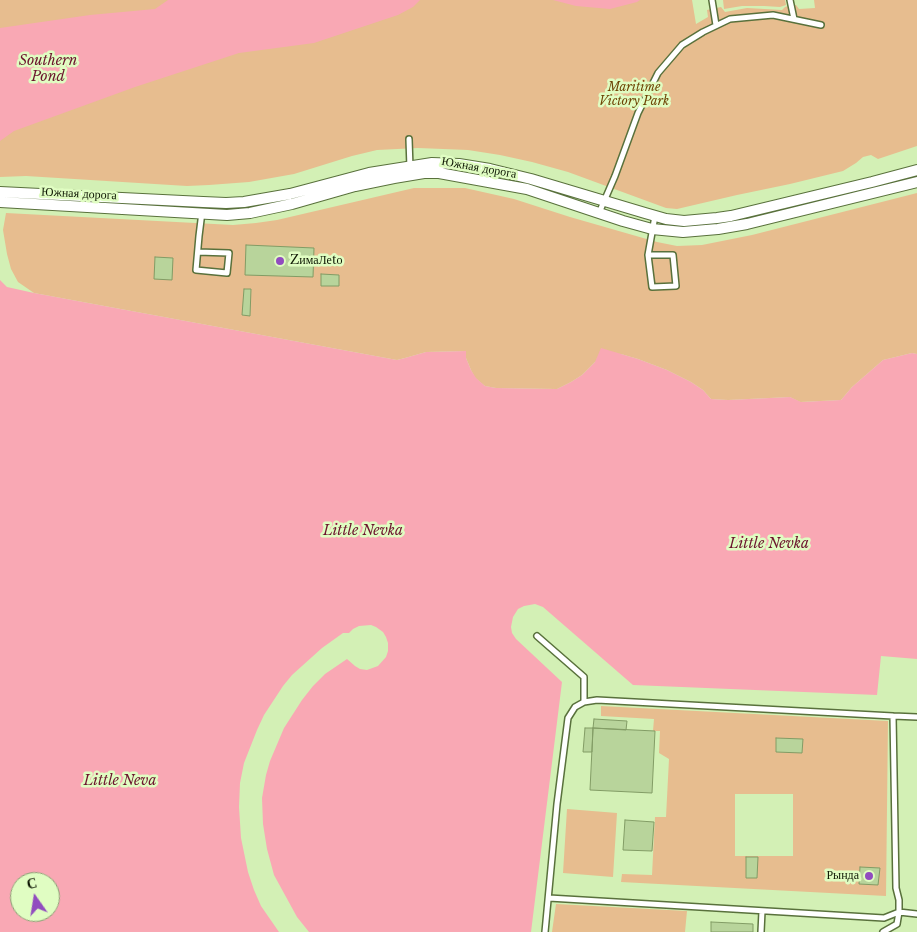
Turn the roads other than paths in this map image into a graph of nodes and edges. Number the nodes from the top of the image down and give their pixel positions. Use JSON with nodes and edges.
{"nodes":[{"id":1,"x":712,"y":0,"type":"edge"},
{"id":2,"x":790,"y":0,"type":"edge"},
{"id":3,"x":794,"y":19,"type":"junction"},
{"id":4,"x":716,"y":25,"type":"junction"},
{"id":5,"x":822,"y":25,"type":"dead end"},
{"id":6,"x":409,"y":139,"type":"dead end"},
{"id":7,"x":410,"y":170,"type":"junction"},
{"id":8,"x":917,"y":170,"type":"edge"},
{"id":9,"x":917,"y":182,"type":"edge"},
{"id":10,"x":0,"y":192,"type":"edge"},
{"id":11,"x":13,"y":198,"type":"junction"},
{"id":12,"x":604,"y":201,"type":"junction"},
{"id":13,"x":0,"y":202,"type":"edge"},
{"id":14,"x":203,"y":202,"type":"junction"},
{"id":15,"x":267,"y":204,"type":"junction"},
{"id":16,"x":599,"y":213,"type":"junction"},
{"id":17,"x":202,"y":214,"type":"junction"},
{"id":18,"x":655,"y":216,"type":"junction"},
{"id":19,"x":652,"y":229,"type":"junction"},
{"id":20,"x":198,"y":252,"type":"junction"},
{"id":21,"x":648,"y":255,"type":"junction"},
{"id":22,"x":537,"y":636,"type":"dead end"},
{"id":23,"x":584,"y":702,"type":"junction"},
{"id":24,"x":893,"y":716,"type":"junction"},
{"id":25,"x":917,"y":717,"type":"edge"},
{"id":26,"x":548,"y":898,"type":"junction"},
{"id":27,"x":762,"y":911,"type":"junction"},
{"id":28,"x":899,"y":912,"type":"junction"},
{"id":29,"x":917,"y":914,"type":"edge"},
{"id":30,"x":545,"y":932,"type":"edge"},
{"id":31,"x":760,"y":932,"type":"edge"},
{"id":32,"x":883,"y":932,"type":"edge"}],
"edges":[{"from":1,"to":4,"type":"lane"},
{"from":2,"to":3,"type":"lane"},
{"from":3,"to":4,"type":"lane"},
{"from":3,"to":5,"type":"lane"},
{"from":4,"to":12,"type":"lane"},
{"from":6,"to":7,"type":"lane"},
{"from":7,"to":12,"type":"street","name":"Южная дорога"},
{"from":7,"to":15,"type":"street","name":"Южная дорога"},
{"from":7,"to":16,"type":"street","name":"Южная дорога"},
{"from":8,"to":18,"type":"street","name":"Южная дорога"},
{"from":9,"to":19,"type":"street","name":"Южная дорога"},
{"from":10,"to":11,"type":"street","name":"Южная дорога"},
{"from":11,"to":13,"type":"street","name":"Южная дорога"},
{"from":11,"to":14,"type":"street","name":"Южная дорога"},
{"from":11,"to":17,"type":"street","name":"Южная дорога"},
{"from":12,"to":16,"type":"lane"},
{"from":12,"to":18,"type":"street","name":"Южная дорога"},
{"from":14,"to":15,"type":"street","name":"Южная дорога"},
{"from":14,"to":17,"type":"lane"},
{"from":15,"to":17,"type":"street","name":"Южная дорога"},
{"from":16,"to":19,"type":"street","name":"Южная дорога"},
{"from":17,"to":20,"type":"lane"},
{"from":18,"to":19,"type":"lane"},
{"from":19,"to":21,"type":"lane"},
{"from":20,"to":20,"type":"lane"},
{"from":21,"to":21,"type":"lane"},
{"from":22,"to":23,"type":"lane"},
{"from":23,"to":24,"type":"lane"},
{"from":23,"to":26,"type":"lane"},
{"from":24,"to":25,"type":"lane"},
{"from":24,"to":28,"type":"lane"},
{"from":26,"to":27,"type":"lane"},
{"from":26,"to":30,"type":"lane"},
{"from":27,"to":28,"type":"lane"},
{"from":27,"to":31,"type":"lane"},
{"from":28,"to":29,"type":"lane"},
{"from":28,"to":32,"type":"lane"}]}
